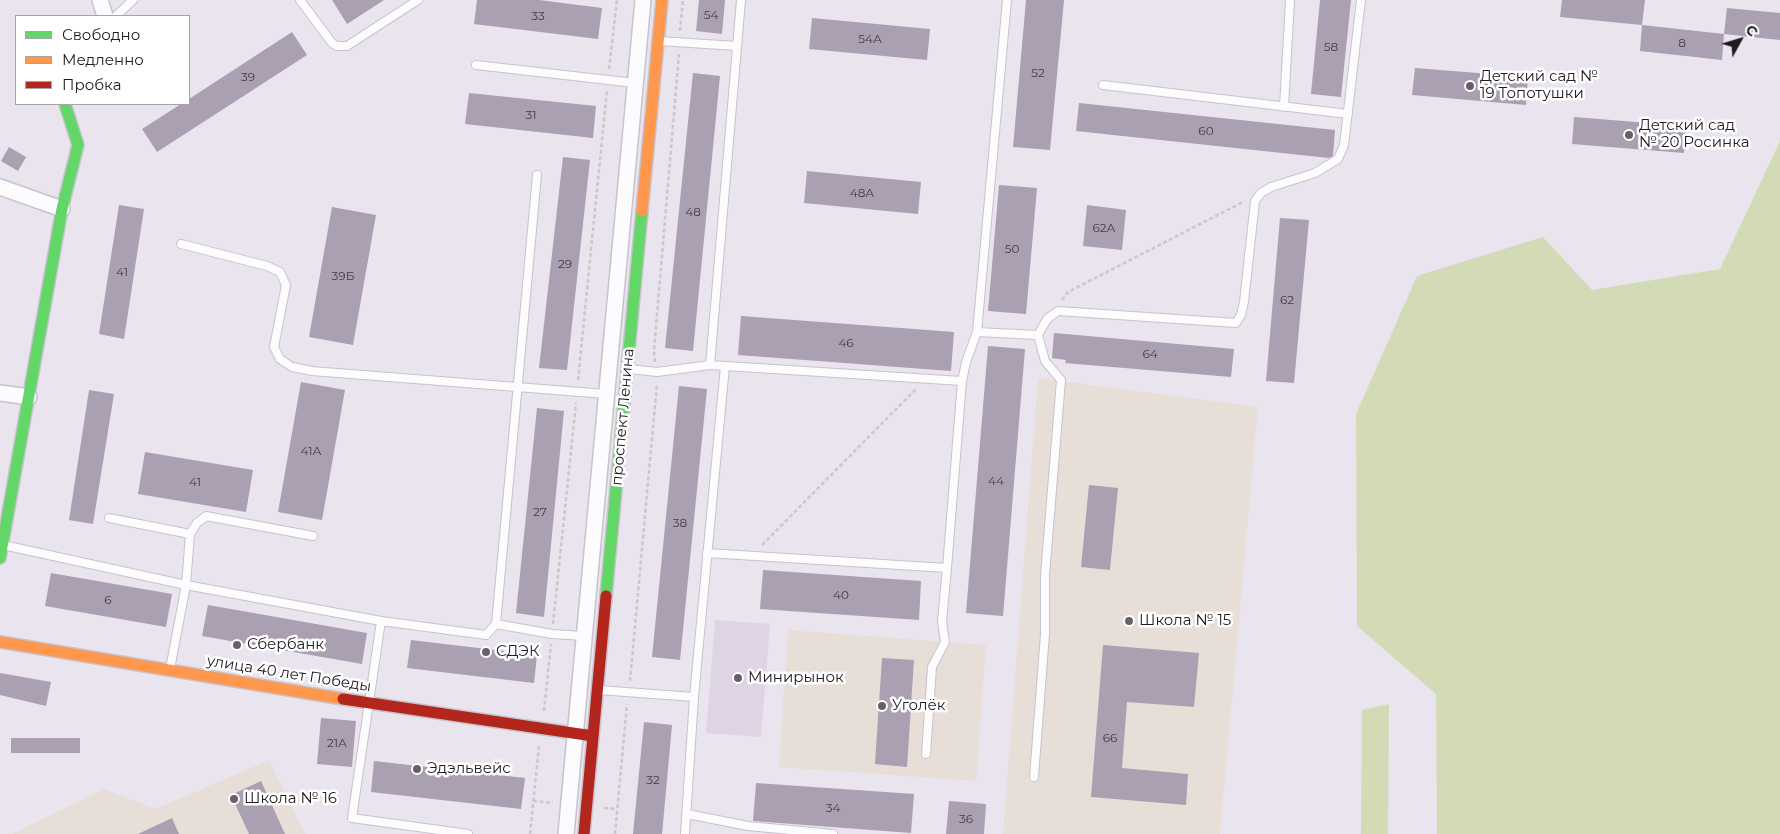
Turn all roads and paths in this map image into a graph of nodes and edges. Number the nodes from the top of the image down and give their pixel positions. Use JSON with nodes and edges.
{"nodes":[{"id":1,"x":100,"y":0,"type":"edge"},
{"id":2,"x":133,"y":0,"type":"edge"},
{"id":3,"x":300,"y":0,"type":"edge"},
{"id":4,"x":418,"y":0,"type":"edge"},
{"id":5,"x":617,"y":0,"type":"edge"},
{"id":6,"x":643,"y":0,"type":"edge"},
{"id":7,"x":662,"y":0,"type":"edge"},
{"id":8,"x":683,"y":0,"type":"edge"},
{"id":9,"x":741,"y":0,"type":"edge"},
{"id":10,"x":1007,"y":0,"type":"edge"},
{"id":11,"x":1290,"y":0,"type":"edge"},
{"id":12,"x":1361,"y":0,"type":"edge"},
{"id":13,"x":104,"y":15,"type":"edge"},
{"id":14,"x":117,"y":15,"type":"edge"},
{"id":15,"x":657,"y":41,"type":"junction"},
{"id":16,"x":680,"y":42,"type":"junction"},
{"id":17,"x":737,"y":46,"type":"junction"},
{"id":18,"x":476,"y":66,"type":"dead end"},
{"id":19,"x":608,"y":79,"type":"junction"},
{"id":20,"x":635,"y":83,"type":"junction"},
{"id":21,"x":1103,"y":85,"type":"dead end"},
{"id":22,"x":65,"y":105,"type":"edge"},
{"id":23,"x":1284,"y":108,"type":"junction"},
{"id":24,"x":1348,"y":114,"type":"junction"},
{"id":25,"x":537,"y":176,"type":"dead end"},
{"id":26,"x":0,"y":187,"type":"edge"},
{"id":27,"x":1262,"y":193,"type":"junction"},
{"id":28,"x":62,"y":209,"type":"junction"},
{"id":29,"x":181,"y":244,"type":"dead end"},
{"id":30,"x":1058,"y":311,"type":"junction"},
{"id":31,"x":977,"y":332,"type":"junction"},
{"id":32,"x":1038,"y":335,"type":"junction"},
{"id":33,"x":710,"y":365,"type":"junction"},
{"id":34,"x":725,"y":366,"type":"junction"},
{"id":35,"x":628,"y":369,"type":"junction"},
{"id":36,"x":656,"y":372,"type":"junction"},
{"id":37,"x":926,"y":379,"type":"junction"},
{"id":38,"x":962,"y":381,"type":"junction"},
{"id":39,"x":518,"y":387,"type":"junction"},
{"id":40,"x":577,"y":392,"type":"junction"},
{"id":41,"x":0,"y":393,"type":"edge"},
{"id":42,"x":606,"y":394,"type":"junction"},
{"id":43,"x":29,"y":397,"type":"junction"},
{"id":44,"x":109,"y":518,"type":"dead end"},
{"id":45,"x":190,"y":534,"type":"junction"},
{"id":46,"x":313,"y":536,"type":"dead end"},
{"id":47,"x":1,"y":544,"type":"edge"},
{"id":48,"x":707,"y":552,"type":"junction"},
{"id":49,"x":752,"y":556,"type":"junction"},
{"id":50,"x":0,"y":558,"type":"edge"},
{"id":51,"x":947,"y":568,"type":"junction"},
{"id":52,"x":186,"y":585,"type":"junction"},
{"id":53,"x":381,"y":621,"type":"junction"},
{"id":54,"x":496,"y":624,"type":"junction"},
{"id":55,"x":552,"y":634,"type":"junction"},
{"id":56,"x":584,"y":636,"type":"junction"},
{"id":57,"x":0,"y":642,"type":"edge"},
{"id":58,"x":170,"y":670,"type":"junction"},
{"id":59,"x":598,"y":690,"type":"junction"},
{"id":60,"x":629,"y":693,"type":"junction"},
{"id":61,"x":694,"y":697,"type":"junction"},
{"id":62,"x":370,"y":701,"type":"junction"},
{"id":63,"x":542,"y":728,"type":"junction"},
{"id":64,"x":574,"y":733,"type":"junction"},
{"id":65,"x":593,"y":736,"type":"junction"},
{"id":66,"x":926,"y":754,"type":"dead end"},
{"id":67,"x":1034,"y":777,"type":"dead end"},
{"id":68,"x":687,"y":814,"type":"junction"},
{"id":69,"x":468,"y":834,"type":"edge"},
{"id":70,"x":530,"y":834,"type":"edge"},
{"id":71,"x":566,"y":834,"type":"edge"},
{"id":72,"x":584,"y":834,"type":"edge"},
{"id":73,"x":615,"y":834,"type":"edge"},
{"id":74,"x":685,"y":834,"type":"edge"},
{"id":75,"x":833,"y":834,"type":"edge"}],
"edges":[{"from":1,"to":13,"type":"street"},
{"from":2,"to":14,"type":"lane"},
{"from":3,"to":4,"type":"lane"},
{"from":5,"to":19,"type":"path"},
{"from":6,"to":20,"type":"street","name":"проспект Ленина"},
{"from":7,"to":15,"type":"street","name":"проспект Ленина"},
{"from":8,"to":16,"type":"path"},
{"from":9,"to":17,"type":"lane"},
{"from":10,"to":31,"type":"lane"},
{"from":11,"to":23,"type":"lane"},
{"from":12,"to":24,"type":"lane"},
{"from":15,"to":16,"type":"lane"},
{"from":15,"to":35,"type":"street","name":"проспект Ленина"},
{"from":16,"to":17,"type":"lane"},
{"from":16,"to":36,"type":"path"},
{"from":17,"to":33,"type":"lane"},
{"from":18,"to":19,"type":"lane"},
{"from":19,"to":20,"type":"lane"},
{"from":19,"to":40,"type":"path"},
{"from":20,"to":42,"type":"street","name":"проспект Ленина"},
{"from":21,"to":23,"type":"lane"},
{"from":22,"to":28,"type":"street"},
{"from":23,"to":24,"type":"lane"},
{"from":24,"to":27,"type":"lane"},
{"from":25,"to":39,"type":"lane"},
{"from":26,"to":28,"type":"street"},
{"from":27,"to":30,"type":"path"},
{"from":27,"to":30,"type":"lane"},
{"from":28,"to":43,"type":"street"},
{"from":29,"to":39,"type":"lane"},
{"from":30,"to":32,"type":"lane"},
{"from":31,"to":32,"type":"lane"},
{"from":31,"to":38,"type":"lane"},
{"from":32,"to":67,"type":"lane"},
{"from":33,"to":34,"type":"lane"},
{"from":33,"to":36,"type":"lane"},
{"from":34,"to":37,"type":"lane"},
{"from":34,"to":48,"type":"lane"},
{"from":35,"to":36,"type":"lane"},
{"from":35,"to":59,"type":"street","name":"проспект Ленина"},
{"from":36,"to":60,"type":"path"},
{"from":37,"to":38,"type":"lane"},
{"from":37,"to":49,"type":"path"},
{"from":38,"to":51,"type":"lane"},
{"from":39,"to":40,"type":"lane"},
{"from":39,"to":54,"type":"lane"},
{"from":40,"to":42,"type":"lane"},
{"from":40,"to":55,"type":"path"},
{"from":41,"to":43,"type":"street"},
{"from":42,"to":56,"type":"street","name":"проспект Ленина"},
{"from":43,"to":47,"type":"street"},
{"from":44,"to":45,"type":"lane"},
{"from":45,"to":46,"type":"lane"},
{"from":45,"to":52,"type":"lane"},
{"from":47,"to":50,"type":"street"},
{"from":47,"to":52,"type":"lane"},
{"from":48,"to":49,"type":"lane"},
{"from":48,"to":61,"type":"lane"},
{"from":49,"to":51,"type":"lane"},
{"from":51,"to":66,"type":"lane"},
{"from":52,"to":53,"type":"lane"},
{"from":52,"to":58,"type":"lane"},
{"from":53,"to":54,"type":"lane"},
{"from":53,"to":62,"type":"lane"},
{"from":54,"to":55,"type":"lane"},
{"from":55,"to":56,"type":"lane"},
{"from":55,"to":63,"type":"path"},
{"from":56,"to":64,"type":"street","name":"проспект Ленина"},
{"from":57,"to":58,"type":"street","name":"улица 40 лет Победы"},
{"from":58,"to":62,"type":"street","name":"улица 40 лет Победы"},
{"from":59,"to":60,"type":"lane"},
{"from":59,"to":65,"type":"street","name":"проспект Ленина"},
{"from":60,"to":61,"type":"lane"},
{"from":60,"to":73,"type":"path"},
{"from":61,"to":68,"type":"lane"},
{"from":62,"to":63,"type":"street","name":"улица 40 лет Победы"},
{"from":62,"to":69,"type":"lane"},
{"from":63,"to":64,"type":"street","name":"улица 40 лет Победы"},
{"from":63,"to":70,"type":"path"},
{"from":64,"to":65,"type":"street","name":"улица 40 лет Победы"},
{"from":64,"to":71,"type":"street","name":"проспект Ленина"},
{"from":65,"to":72,"type":"street","name":"проспект Ленина"},
{"from":68,"to":74,"type":"lane"},
{"from":68,"to":75,"type":"lane"}]}
